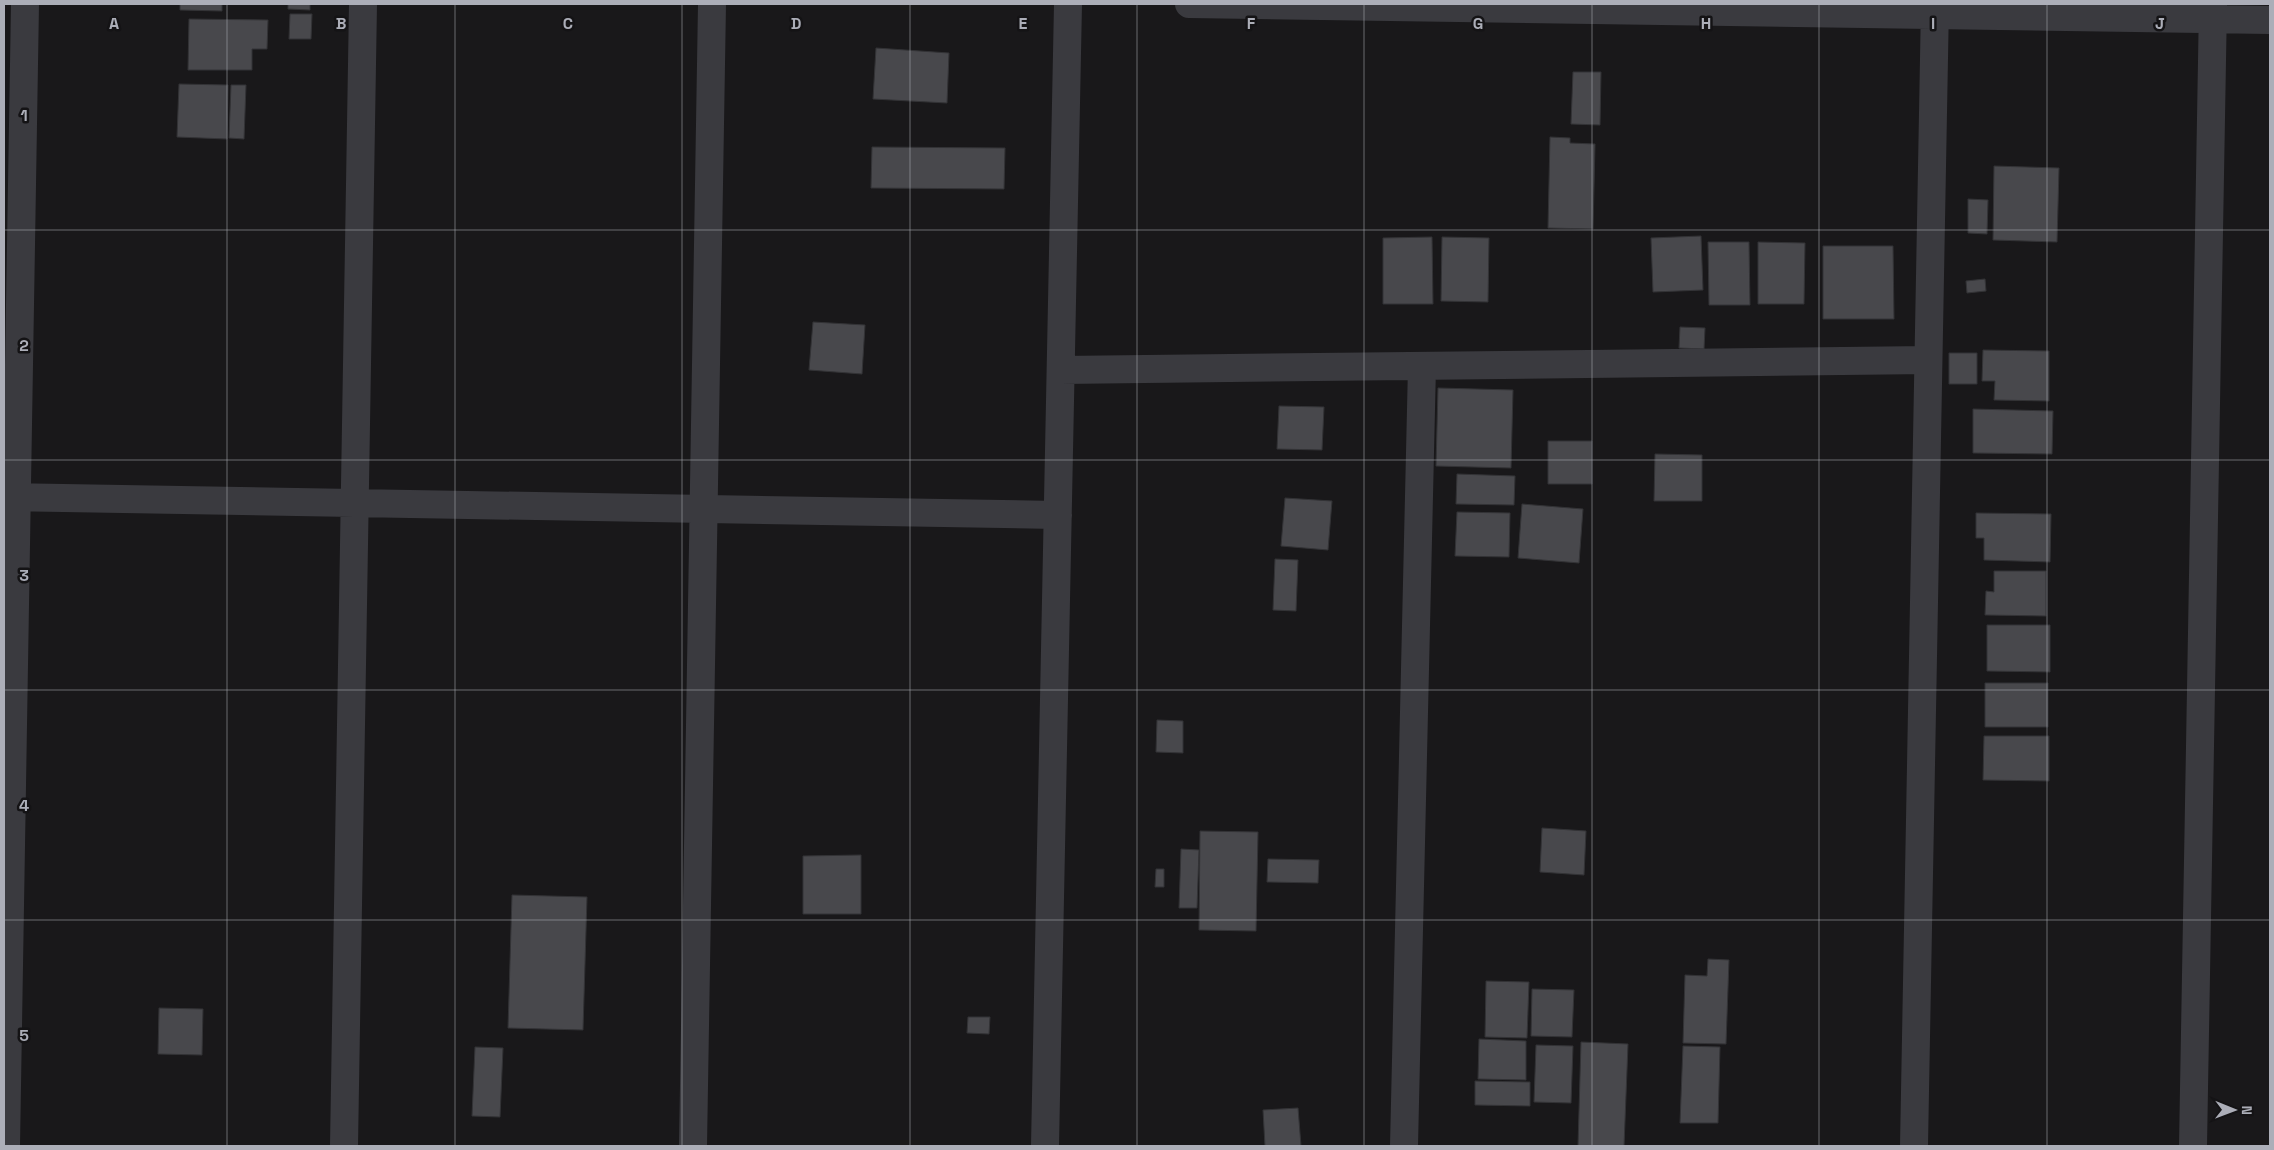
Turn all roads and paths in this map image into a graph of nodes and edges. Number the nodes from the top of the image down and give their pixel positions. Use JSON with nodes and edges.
{"nodes":[{"id":1,"x":25,"y":4,"type":"edge"},
{"id":2,"x":363,"y":4,"type":"edge"},
{"id":3,"x":712,"y":4,"type":"edge"},
{"id":4,"x":1068,"y":4,"type":"edge"},
{"id":5,"x":1189,"y":4,"type":"edge"},
{"id":6,"x":1935,"y":9,"type":"edge"},
{"id":7,"x":2213,"y":11,"type":"edge"},
{"id":8,"x":2270,"y":20,"type":"edge"},
{"id":9,"x":14,"y":105,"type":"edge"},
{"id":10,"x":1928,"y":360,"type":"junction"},
{"id":11,"x":1422,"y":366,"type":"junction"},
{"id":12,"x":1061,"y":370,"type":"junction"},
{"id":13,"x":10,"y":498,"type":"edge"},
{"id":14,"x":355,"y":504,"type":"junction"},
{"id":15,"x":703,"y":509,"type":"junction"},
{"id":16,"x":1058,"y":515,"type":"junction"},
{"id":17,"x":6,"y":1146,"type":"edge"},
{"id":18,"x":344,"y":1146,"type":"edge"},
{"id":19,"x":693,"y":1146,"type":"edge"},
{"id":20,"x":1045,"y":1146,"type":"edge"},
{"id":21,"x":1404,"y":1146,"type":"edge"},
{"id":22,"x":1914,"y":1146,"type":"edge"},
{"id":23,"x":2193,"y":1146,"type":"edge"}],
"edges":[{"from":1,"to":9,"type":"street"},
{"from":2,"to":14,"type":"street"},
{"from":3,"to":15,"type":"street"},
{"from":4,"to":12,"type":"street"},
{"from":5,"to":6,"type":"street"},
{"from":6,"to":7,"type":"street"},
{"from":6,"to":10,"type":"street"},
{"from":7,"to":8,"type":"street"},
{"from":7,"to":23,"type":"street"},
{"from":9,"to":13,"type":"street"},
{"from":10,"to":11,"type":"street"},
{"from":10,"to":22,"type":"street"},
{"from":11,"to":12,"type":"street"},
{"from":11,"to":21,"type":"street"},
{"from":12,"to":16,"type":"street"},
{"from":13,"to":14,"type":"street"},
{"from":13,"to":17,"type":"street"},
{"from":14,"to":15,"type":"street"},
{"from":14,"to":18,"type":"street"},
{"from":15,"to":16,"type":"street"},
{"from":15,"to":19,"type":"street"},
{"from":16,"to":20,"type":"street"}]}
